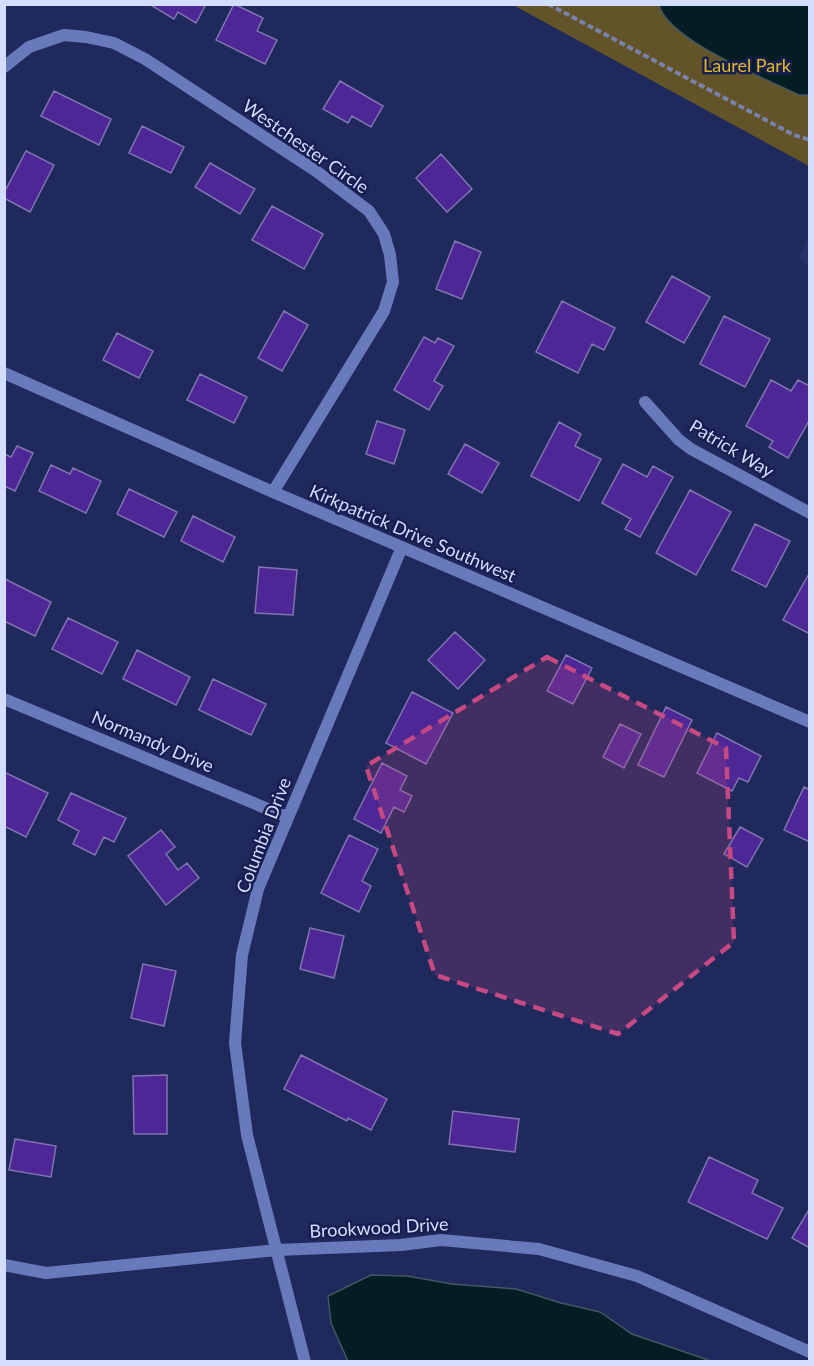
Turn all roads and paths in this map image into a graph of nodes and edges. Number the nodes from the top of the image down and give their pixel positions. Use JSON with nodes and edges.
{"nodes":[{"id":1,"x":548,"y":4,"type":"edge"},
{"id":2,"x":4,"y":67,"type":"edge"},
{"id":3,"x":810,"y":140,"type":"edge"},
{"id":4,"x":4,"y":373,"type":"edge"},
{"id":5,"x":645,"y":402,"type":"dead end"},
{"id":6,"x":273,"y":492,"type":"junction"},
{"id":7,"x":810,"y":513,"type":"edge"},
{"id":8,"x":402,"y":547,"type":"junction"},
{"id":9,"x":4,"y":699,"type":"edge"},
{"id":10,"x":810,"y":722,"type":"edge"},
{"id":11,"x":287,"y":817,"type":"junction"},
{"id":12,"x":277,"y":1250,"type":"junction"},
{"id":13,"x":4,"y":1265,"type":"edge"},
{"id":14,"x":810,"y":1352,"type":"edge"},
{"id":15,"x":305,"y":1362,"type":"edge"}],
"edges":[{"from":1,"to":3,"type":"path"},
{"from":2,"to":6,"type":"street","name":"Westchester Circle"},
{"from":4,"to":6,"type":"street","name":"Kirkpatrick Drive Southwest"},
{"from":5,"to":7,"type":"street","name":"Patrick Way"},
{"from":6,"to":8,"type":"street","name":"Kirkpatrick Drive Southwest"},
{"from":8,"to":10,"type":"street","name":"Kirkpatrick Drive Southwest"},
{"from":8,"to":11,"type":"street","name":"Columbia Drive"},
{"from":9,"to":11,"type":"street","name":"Normandy Drive"},
{"from":11,"to":12,"type":"street","name":"Columbia Drive"},
{"from":12,"to":13,"type":"street","name":"Brookwood Drive"},
{"from":12,"to":14,"type":"street","name":"Brookwood Drive"},
{"from":12,"to":15,"type":"street","name":"Columbia Drive"}]}
